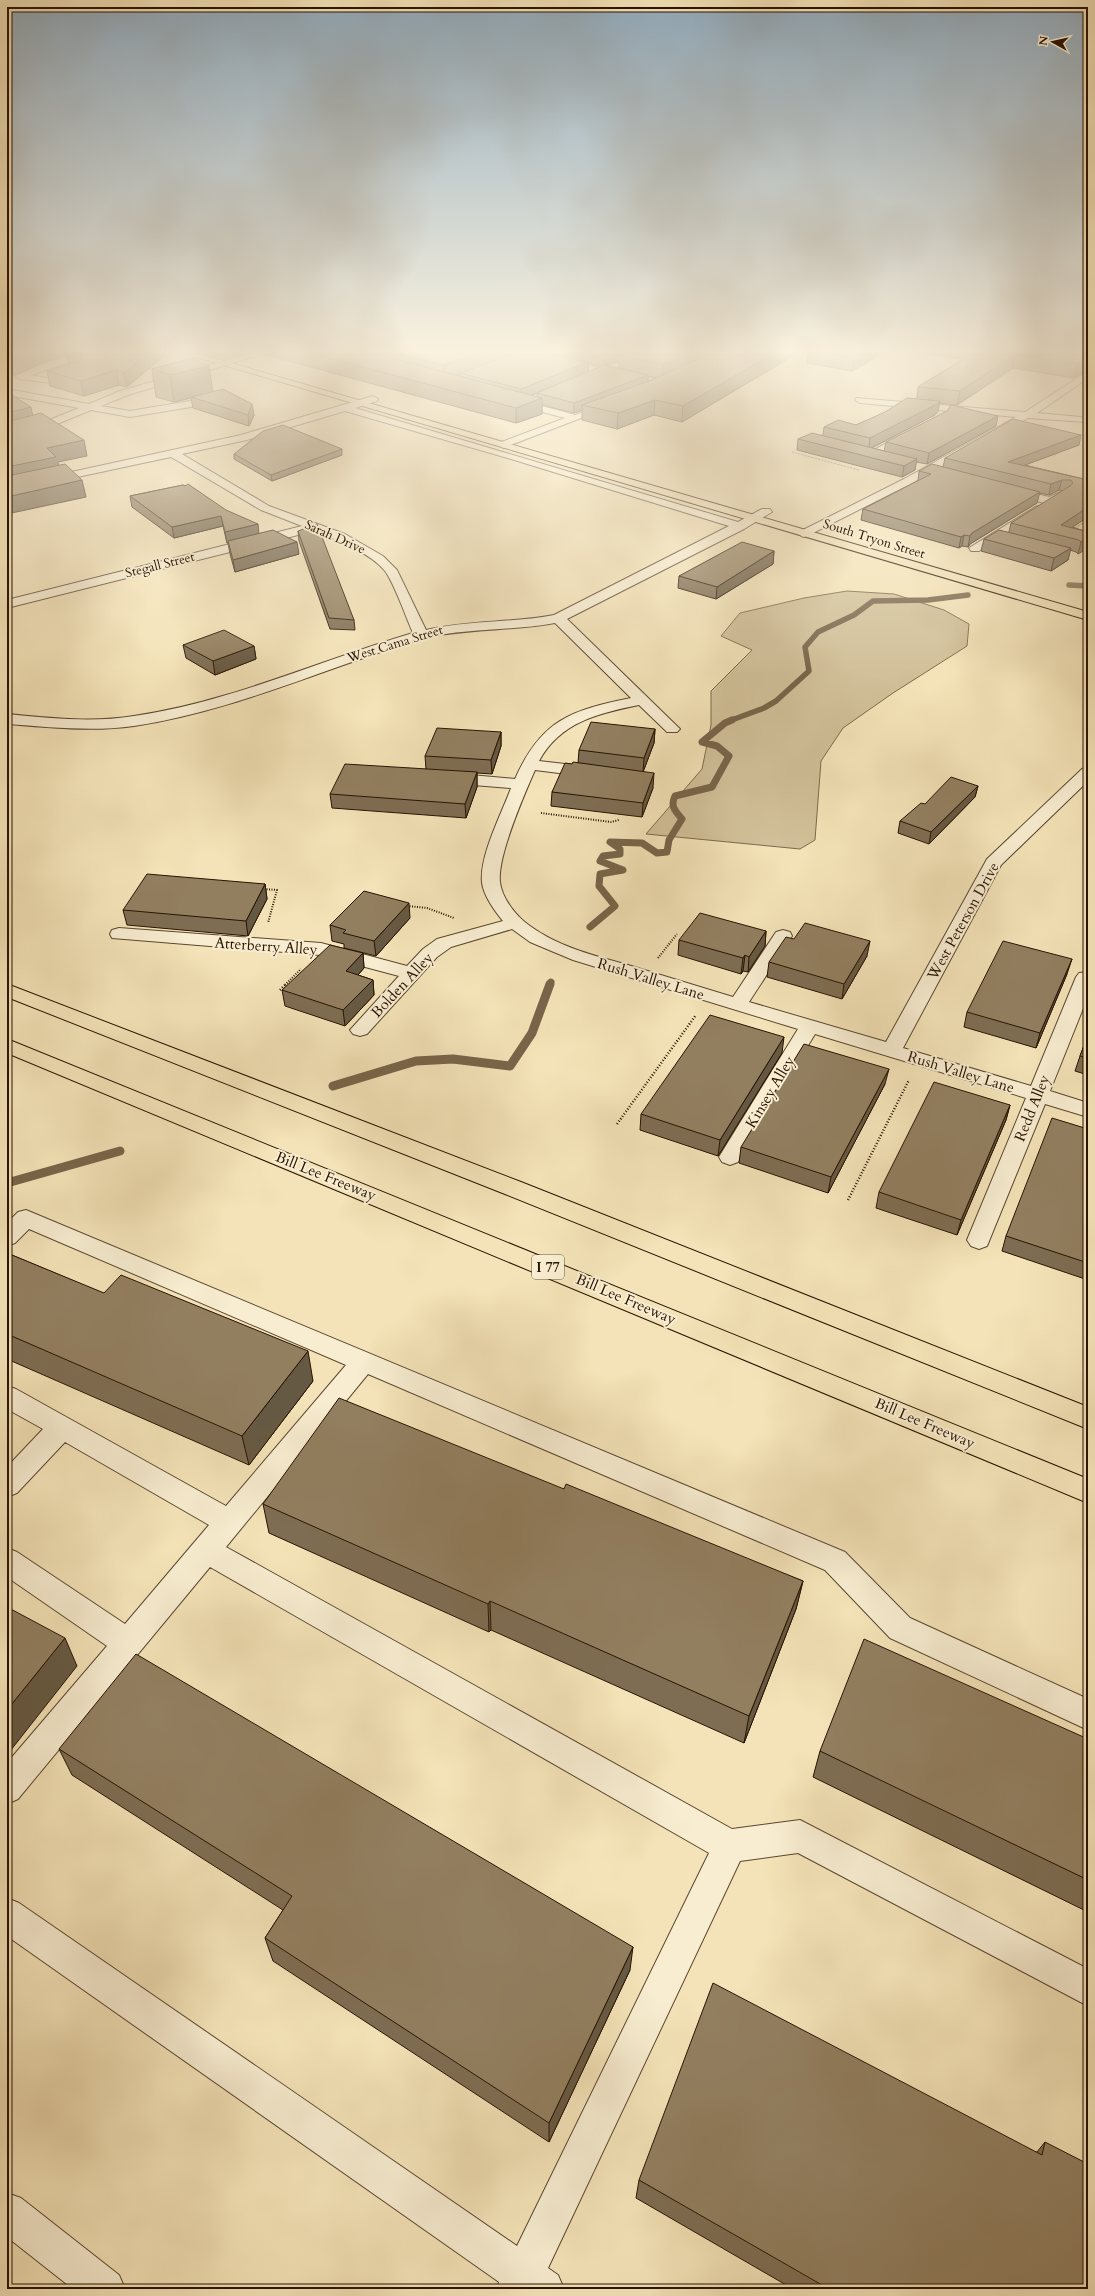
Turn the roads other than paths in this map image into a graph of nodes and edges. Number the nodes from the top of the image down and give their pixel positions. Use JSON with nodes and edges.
{"nodes":[{"id":1,"x":135,"y":461,"type":"edge"},
{"id":2,"x":186,"y":461,"type":"edge"},
{"id":3,"x":528,"y":461,"type":"edge"},
{"id":4,"x":562,"y":461,"type":"edge"},
{"id":5,"x":585,"y":461,"type":"edge"},
{"id":6,"x":943,"y":461,"type":"edge"},
{"id":7,"x":910,"y":464,"type":"edge"},
{"id":8,"x":929,"y":469,"type":"junction"},
{"id":9,"x":944,"y":474,"type":"edge"},
{"id":10,"x":996,"y":487,"type":"edge"},
{"id":11,"x":7,"y":489,"type":"edge"},
{"id":12,"x":1063,"y":494,"type":"edge"},
{"id":13,"x":1051,"y":501,"type":"junction"},
{"id":14,"x":760,"y":515,"type":"junction"},
{"id":15,"x":740,"y":526,"type":"junction"},
{"id":16,"x":314,"y":527,"type":"junction"},
{"id":17,"x":816,"y":527,"type":"junction"},
{"id":18,"x":803,"y":533,"type":"junction"},
{"id":19,"x":995,"y":536,"type":"junction"},
{"id":20,"x":1008,"y":539,"type":"edge"},
{"id":21,"x":975,"y":548,"type":"dead end"},
{"id":22,"x":7,"y":604,"type":"edge"},
{"id":23,"x":1088,"y":605,"type":"edge"},
{"id":24,"x":1088,"y":616,"type":"edge"},
{"id":25,"x":558,"y":618,"type":"junction"},
{"id":26,"x":421,"y":634,"type":"junction"},
{"id":27,"x":642,"y":700,"type":"junction"},
{"id":28,"x":7,"y":719,"type":"edge"},
{"id":29,"x":672,"y":729,"type":"dead end"},
{"id":30,"x":530,"y":765,"type":"junction"},
{"id":31,"x":1088,"y":772,"type":"edge"},
{"id":32,"x":603,"y":774,"type":"edge"},
{"id":33,"x":433,"y":776,"type":"edge"},
{"id":34,"x":521,"y":784,"type":"junction"},
{"id":35,"x":514,"y":923,"type":"junction"},
{"id":36,"x":118,"y":934,"type":"dead end"},
{"id":37,"x":783,"y":936,"type":"dead end"},
{"id":38,"x":410,"y":973,"type":"junction"},
{"id":39,"x":1086,"y":977,"type":"dead end"},
{"id":40,"x":7,"y":990,"type":"edge"},
{"id":41,"x":737,"y":1005,"type":"junction"},
{"id":42,"x":809,"y":1026,"type":"junction"},
{"id":43,"x":360,"y":1030,"type":"dead end"},
{"id":44,"x":7,"y":1045,"type":"edge"},
{"id":45,"x":891,"y":1051,"type":"junction"},
{"id":46,"x":1038,"y":1094,"type":"junction"},
{"id":47,"x":1088,"y":1110,"type":"edge"},
{"id":48,"x":730,"y":1157,"type":"dead end"},
{"id":49,"x":7,"y":1237,"type":"edge"},
{"id":50,"x":979,"y":1240,"type":"dead end"},
{"id":51,"x":364,"y":1362,"type":"junction"},
{"id":52,"x":7,"y":1396,"type":"edge"},
{"id":53,"x":1088,"y":1418,"type":"edge"},
{"id":54,"x":62,"y":1427,"type":"junction"},
{"id":55,"x":7,"y":1485,"type":"edge"},
{"id":56,"x":1088,"y":1491,"type":"edge"},
{"id":57,"x":229,"y":1522,"type":"junction"},
{"id":58,"x":206,"y":1550,"type":"junction"},
{"id":59,"x":7,"y":1561,"type":"edge"},
{"id":60,"x":128,"y":1643,"type":"junction"},
{"id":61,"x":1088,"y":1715,"type":"edge"},
{"id":62,"x":7,"y":1788,"type":"edge"},
{"id":63,"x":730,"y":1846,"type":"junction"},
{"id":64,"x":7,"y":1915,"type":"edge"},
{"id":65,"x":1088,"y":1988,"type":"edge"},
{"id":66,"x":7,"y":2212,"type":"edge"},
{"id":67,"x":528,"y":2284,"type":"edge"},
{"id":68,"x":104,"y":2289,"type":"edge"}],
"edges":[{"from":1,"to":11,"type":"street"},
{"from":2,"to":16,"type":"street","name":"Sarah Drive"},
{"from":3,"to":15,"type":"street"},
{"from":4,"to":14,"type":"main road","name":"South Tryon Street"},
{"from":5,"to":14,"type":"main road","name":"South Tryon Street"},
{"from":6,"to":8,"type":"street"},
{"from":7,"to":8,"type":"street"},
{"from":8,"to":9,"type":"street"},
{"from":8,"to":17,"type":"street"},
{"from":10,"to":13,"type":"street"},
{"from":12,"to":13,"type":"street"},
{"from":13,"to":19,"type":"street"},
{"from":14,"to":15,"type":"street","name":"West Cama Street"},
{"from":14,"to":17,"type":"main road","name":"South Tryon Street"},
{"from":14,"to":18,"type":"main road","name":"South Tryon Street"},
{"from":15,"to":25,"type":"street","name":"West Cama Street"},
{"from":16,"to":22,"type":"street","name":"Stegall Street"},
{"from":16,"to":26,"type":"street","name":"Sarah Drive"},
{"from":17,"to":18,"type":"street"},
{"from":17,"to":23,"type":"main road","name":"South Tryon Street"},
{"from":18,"to":24,"type":"main road","name":"South Tryon Street"},
{"from":19,"to":20,"type":"street"},
{"from":19,"to":21,"type":"street"},
{"from":25,"to":26,"type":"street","name":"West Cama Street"},
{"from":25,"to":27,"type":"street"},
{"from":26,"to":28,"type":"street","name":"West Cama Street"},
{"from":27,"to":29,"type":"street"},
{"from":27,"to":30,"type":"street","name":"Rush Valley Lane"},
{"from":30,"to":32,"type":"street"},
{"from":30,"to":34,"type":"street","name":"Rush Valley Lane"},
{"from":31,"to":45,"type":"street","name":"West Peterson Drive"},
{"from":33,"to":34,"type":"street"},
{"from":34,"to":35,"type":"street","name":"Rush Valley Lane"},
{"from":35,"to":38,"type":"street","name":"Bolden Alley"},
{"from":35,"to":41,"type":"street","name":"Rush Valley Lane"},
{"from":36,"to":38,"type":"street","name":"Atterberry Alley"},
{"from":37,"to":41,"type":"street"},
{"from":38,"to":43,"type":"street","name":"Bolden Alley"},
{"from":39,"to":46,"type":"street","name":"Redd Alley"},
{"from":40,"to":53,"type":"main road"},
{"from":41,"to":42,"type":"street","name":"Rush Valley Lane"},
{"from":42,"to":45,"type":"street","name":"Rush Valley Lane"},
{"from":42,"to":48,"type":"street","name":"Kinsey Alley"},
{"from":44,"to":56,"type":"main road","name":"Bill Lee Freeway","number":"I 77"},
{"from":45,"to":46,"type":"street","name":"Rush Valley Lane"},
{"from":46,"to":47,"type":"street","name":"Rush Valley Lane"},
{"from":46,"to":50,"type":"street","name":"Redd Alley"},
{"from":49,"to":51,"type":"street"},
{"from":51,"to":57,"type":"street"},
{"from":51,"to":61,"type":"street"},
{"from":52,"to":54,"type":"street"},
{"from":54,"to":55,"type":"street"},
{"from":54,"to":57,"type":"street"},
{"from":57,"to":58,"type":"street"},
{"from":58,"to":60,"type":"street"},
{"from":58,"to":63,"type":"street"},
{"from":59,"to":60,"type":"street"},
{"from":60,"to":62,"type":"street"},
{"from":63,"to":65,"type":"street"},
{"from":63,"to":67,"type":"street"},
{"from":64,"to":67,"type":"street"},
{"from":66,"to":68,"type":"street"}]}
